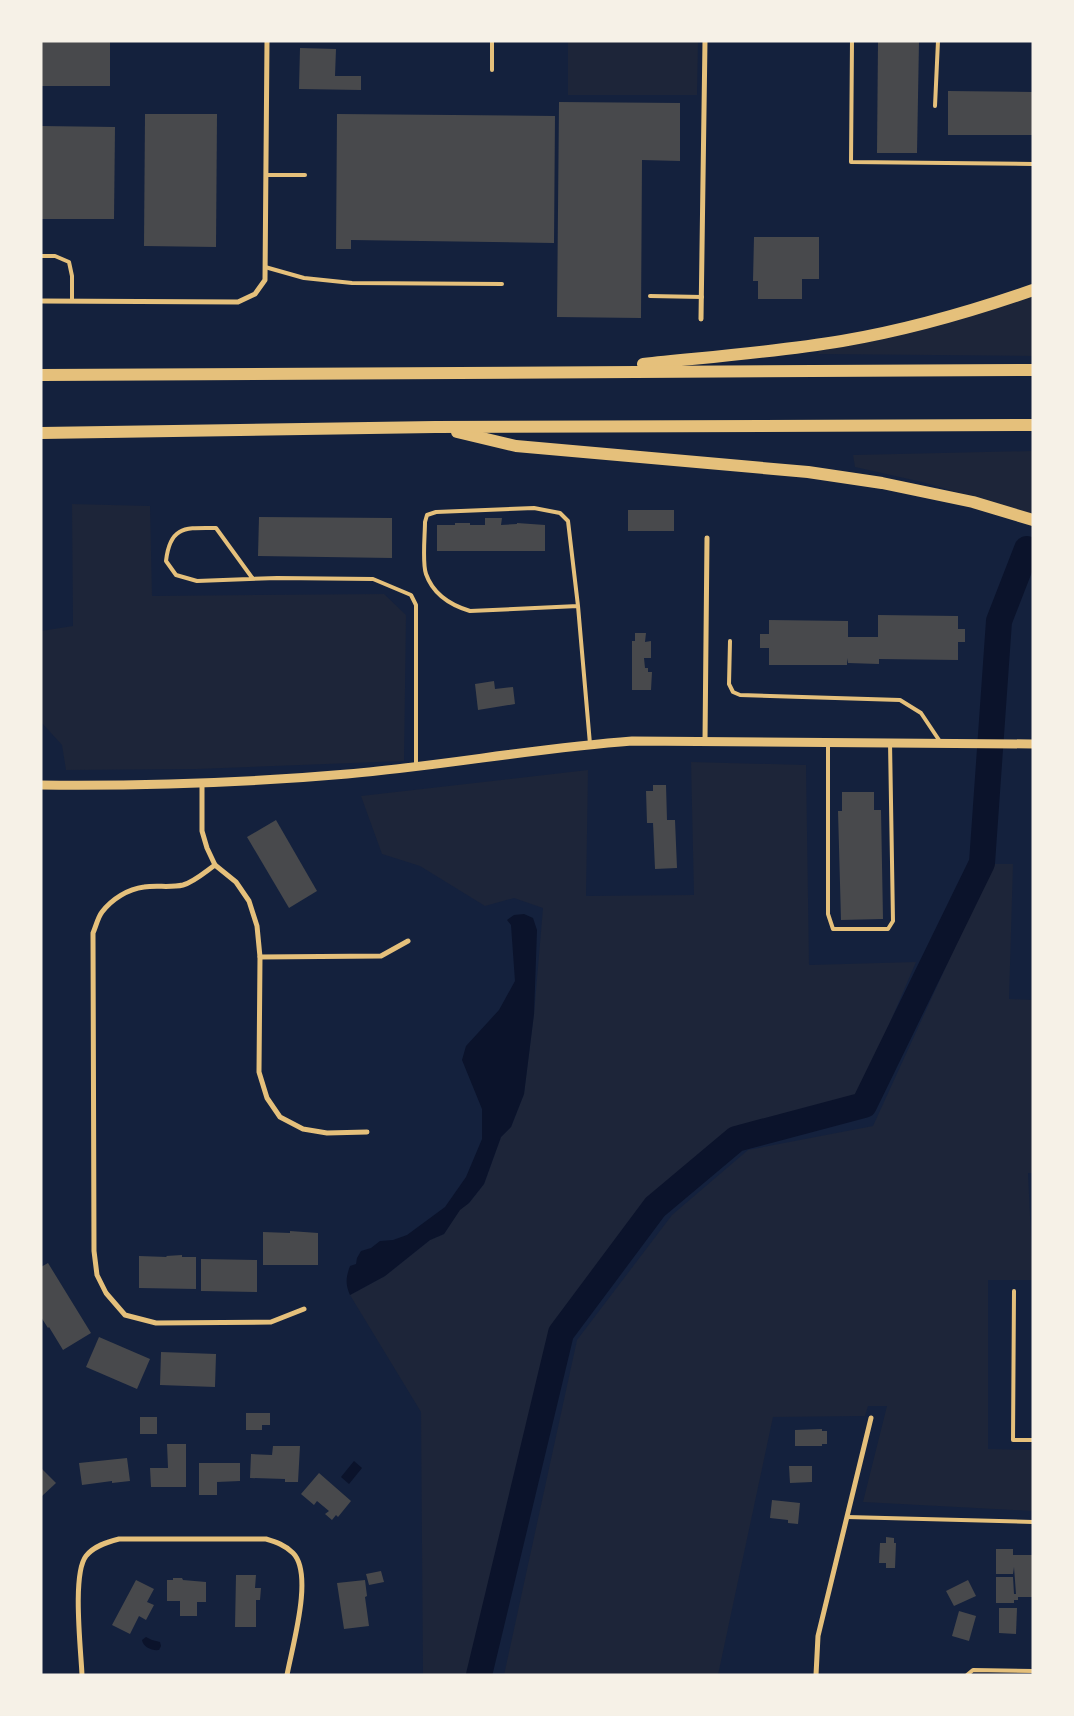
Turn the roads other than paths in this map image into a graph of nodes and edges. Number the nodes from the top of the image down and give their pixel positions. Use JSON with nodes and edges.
{"nodes":[{"id":1,"x":267,"y":41,"type":"edge"},
{"id":2,"x":492,"y":41,"type":"edge"},
{"id":3,"x":706,"y":41,"type":"edge"},
{"id":4,"x":852,"y":41,"type":"edge"},
{"id":5,"x":938,"y":41,"type":"edge"},
{"id":6,"x":492,"y":70,"type":"dead end"},
{"id":7,"x":935,"y":106,"type":"dead end"},
{"id":8,"x":1033,"y":164,"type":"edge"},
{"id":9,"x":266,"y":175,"type":"junction"},
{"id":10,"x":305,"y":175,"type":"dead end"},
{"id":11,"x":41,"y":256,"type":"edge"},
{"id":12,"x":265,"y":267,"type":"junction"},
{"id":13,"x":502,"y":284,"type":"dead end"},
{"id":14,"x":1033,"y":290,"type":"edge"},
{"id":15,"x":650,"y":296,"type":"dead end"},
{"id":16,"x":702,"y":297,"type":"junction"},
{"id":17,"x":41,"y":301,"type":"edge"},
{"id":18,"x":72,"y":301,"type":"junction"},
{"id":19,"x":701,"y":319,"type":"dead end"},
{"id":20,"x":1033,"y":370,"type":"edge"},
{"id":21,"x":573,"y":372,"type":"junction"},
{"id":22,"x":41,"y":375,"type":"edge"},
{"id":23,"x":1033,"y":425,"type":"edge"},
{"id":24,"x":435,"y":427,"type":"junction"},
{"id":25,"x":41,"y":433,"type":"edge"},
{"id":26,"x":1033,"y":520,"type":"edge"},
{"id":27,"x":707,"y":538,"type":"dead end"},
{"id":28,"x":253,"y":579,"type":"junction"},
{"id":29,"x":578,"y":606,"type":"junction"},
{"id":30,"x":730,"y":641,"type":"dead end"},
{"id":31,"x":705,"y":740,"type":"junction"},
{"id":32,"x":828,"y":742,"type":"junction"},
{"id":33,"x":890,"y":742,"type":"junction"},
{"id":34,"x":940,"y":743,"type":"junction"},
{"id":35,"x":590,"y":744,"type":"junction"},
{"id":36,"x":1028,"y":744,"type":"edge"},
{"id":37,"x":416,"y":767,"type":"junction"},
{"id":38,"x":202,"y":784,"type":"junction"},
{"id":39,"x":41,"y":785,"type":"edge"},
{"id":40,"x":215,"y":865,"type":"junction"},
{"id":41,"x":408,"y":941,"type":"dead end"},
{"id":42,"x":260,"y":957,"type":"junction"},
{"id":43,"x":367,"y":1132,"type":"dead end"},
{"id":44,"x":1014,"y":1292,"type":"dead end"},
{"id":45,"x":304,"y":1309,"type":"dead end"},
{"id":46,"x":870,"y":1418,"type":"dead end"},
{"id":47,"x":1033,"y":1440,"type":"edge"},
{"id":48,"x":847,"y":1517,"type":"junction"},
{"id":49,"x":1033,"y":1522,"type":"edge"},
{"id":50,"x":1033,"y":1671,"type":"edge"},
{"id":51,"x":82,"y":1675,"type":"edge"},
{"id":52,"x":287,"y":1675,"type":"edge"},
{"id":53,"x":816,"y":1675,"type":"edge"},
{"id":54,"x":967,"y":1675,"type":"edge"}],
"edges":[{"from":1,"to":9,"type":"street"},
{"from":2,"to":6,"type":"lane"},
{"from":3,"to":16,"type":"street"},
{"from":4,"to":8,"type":"lane"},
{"from":5,"to":7,"type":"lane"},
{"from":9,"to":10,"type":"lane"},
{"from":9,"to":12,"type":"street"},
{"from":11,"to":18,"type":"lane"},
{"from":12,"to":13,"type":"lane"},
{"from":12,"to":18,"type":"street"},
{"from":14,"to":21,"type":"highway"},
{"from":15,"to":16,"type":"lane"},
{"from":16,"to":19,"type":"street"},
{"from":17,"to":18,"type":"street"},
{"from":20,"to":21,"type":"highway"},
{"from":21,"to":22,"type":"highway"},
{"from":23,"to":24,"type":"highway"},
{"from":24,"to":25,"type":"highway"},
{"from":24,"to":26,"type":"highway"},
{"from":27,"to":31,"type":"street"},
{"from":28,"to":28,"type":"lane"},
{"from":28,"to":37,"type":"lane"},
{"from":29,"to":29,"type":"lane"},
{"from":29,"to":35,"type":"lane"},
{"from":30,"to":34,"type":"lane"},
{"from":31,"to":32,"type":"street"},
{"from":31,"to":35,"type":"street"},
{"from":32,"to":33,"type":"street"},
{"from":32,"to":33,"type":"lane"},
{"from":33,"to":34,"type":"street"},
{"from":34,"to":36,"type":"street"},
{"from":35,"to":37,"type":"street"},
{"from":37,"to":38,"type":"street"},
{"from":38,"to":39,"type":"street"},
{"from":38,"to":40,"type":"street"},
{"from":40,"to":42,"type":"street"},
{"from":40,"to":45,"type":"street"},
{"from":41,"to":42,"type":"street"},
{"from":42,"to":43,"type":"street"},
{"from":44,"to":47,"type":"lane"},
{"from":46,"to":48,"type":"street"},
{"from":48,"to":49,"type":"lane"},
{"from":48,"to":53,"type":"street"},
{"from":50,"to":54,"type":"lane"},
{"from":51,"to":52,"type":"street"}]}
